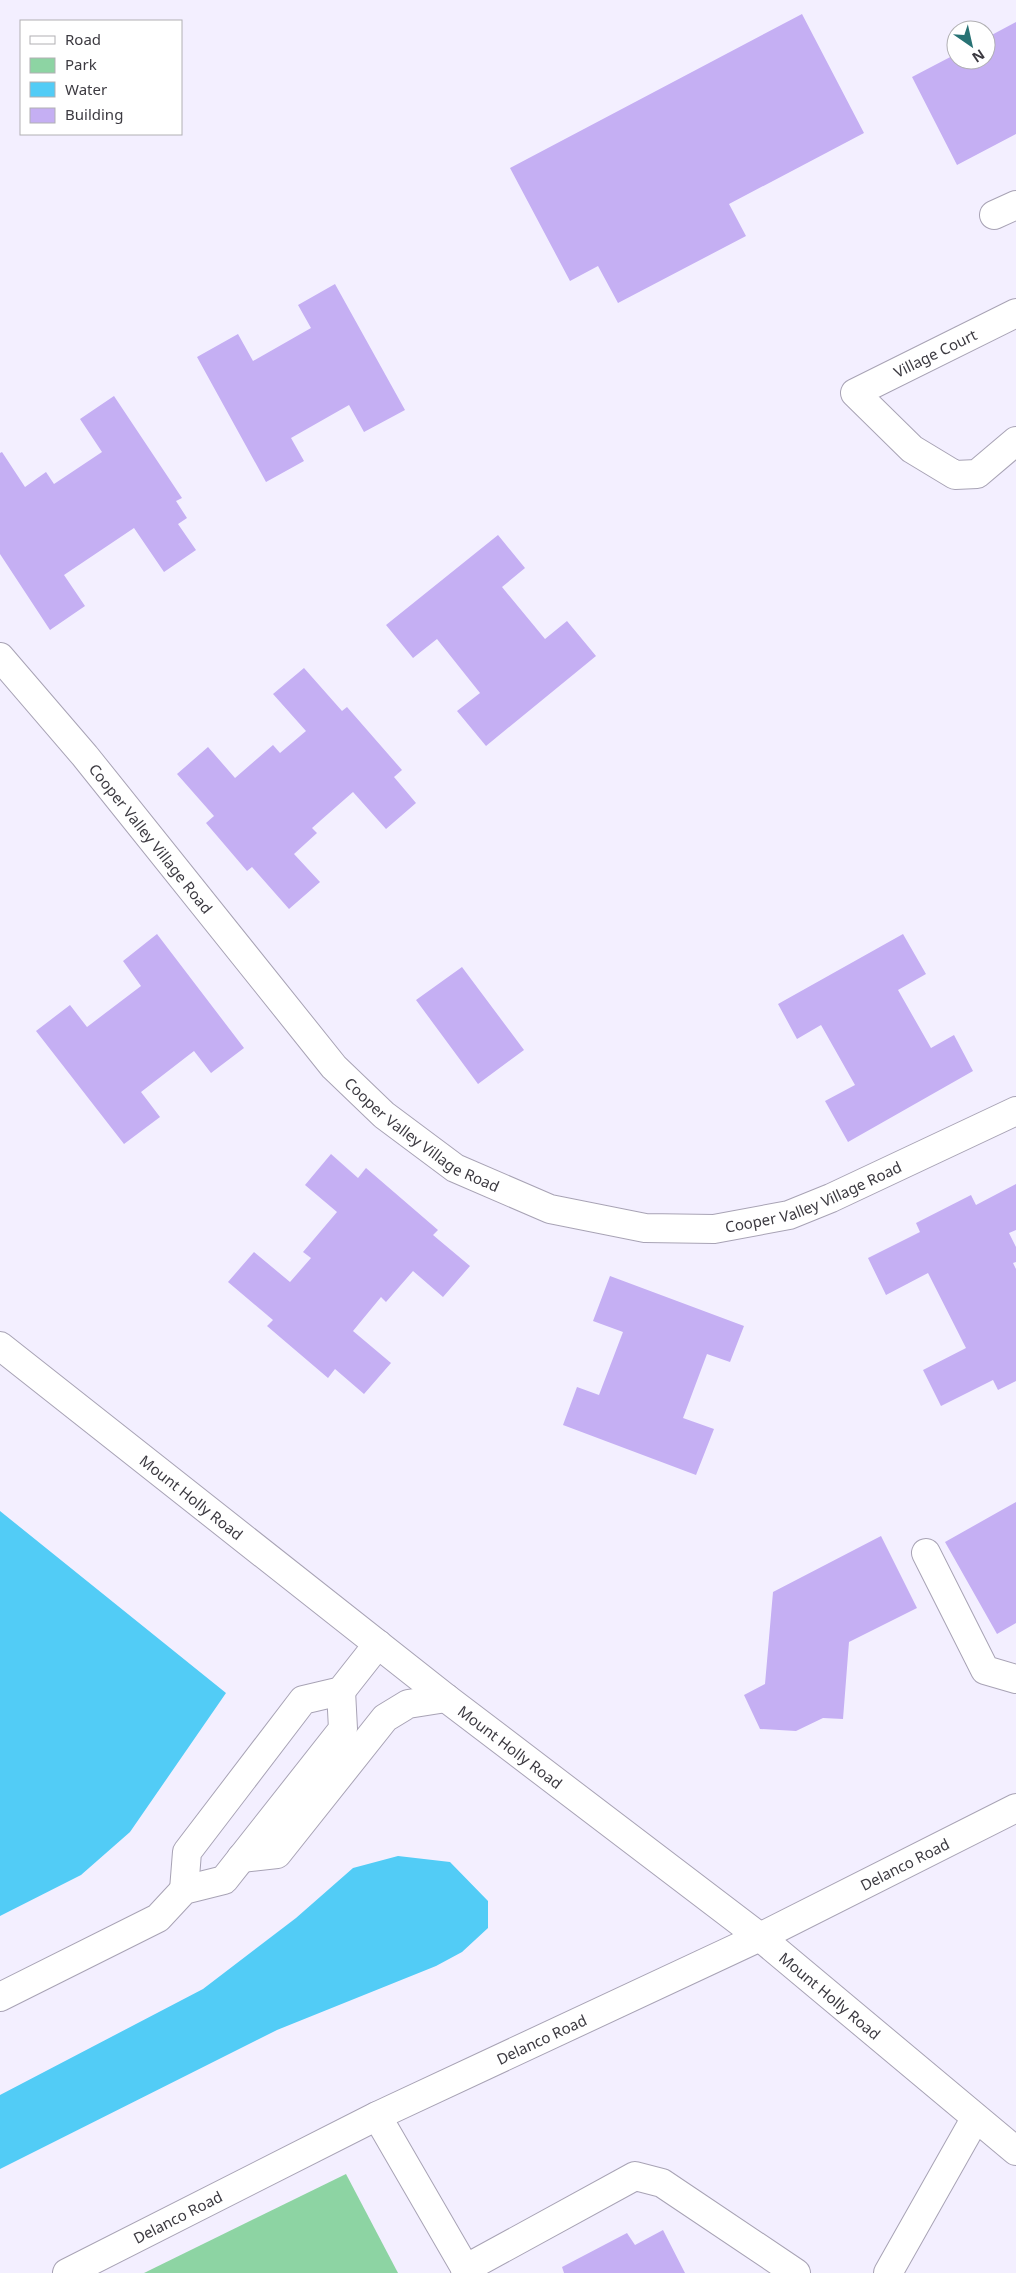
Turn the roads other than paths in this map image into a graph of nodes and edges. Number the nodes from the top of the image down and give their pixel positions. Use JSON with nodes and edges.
{"nodes":[{"id":1,"x":1016,"y":313,"type":"edge"},
{"id":2,"x":1016,"y":441,"type":"edge"},
{"id":3,"x":0,"y":657,"type":"edge"},
{"id":4,"x":1016,"y":1111,"type":"edge"},
{"id":5,"x":0,"y":1346,"type":"edge"},
{"id":6,"x":926,"y":1553,"type":"dead end"},
{"id":7,"x":378,"y":1644,"type":"junction"},
{"id":8,"x":1016,"y":1679,"type":"edge"},
{"id":9,"x":341,"y":1690,"type":"junction"},
{"id":10,"x":446,"y":1698,"type":"junction"},
{"id":11,"x":1016,"y":1808,"type":"edge"},
{"id":12,"x":241,"y":1858,"type":"junction"},
{"id":13,"x":184,"y":1890,"type":"junction"},
{"id":14,"x":760,"y":1937,"type":"junction"},
{"id":15,"x":0,"y":1997,"type":"edge"},
{"id":16,"x":377,"y":2116,"type":"junction"},
{"id":17,"x":975,"y":2119,"type":"junction"},
{"id":18,"x":1016,"y":2151,"type":"edge"},
{"id":19,"x":466,"y":2271,"type":"edge"},
{"id":20,"x":67,"y":2273,"type":"edge"},
{"id":21,"x":796,"y":2273,"type":"edge"},
{"id":22,"x":888,"y":2273,"type":"edge"}],
"edges":[{"from":1,"to":2,"type":"main road","name":"Village Court"},
{"from":3,"to":4,"type":"main road","name":"Cooper Valley Village Road"},
{"from":5,"to":7,"type":"main road","name":"Mount Holly Road"},
{"from":6,"to":8,"type":"main road"},
{"from":7,"to":9,"type":"main road"},
{"from":7,"to":10,"type":"main road","name":"Mount Holly Road"},
{"from":9,"to":12,"type":"main road"},
{"from":9,"to":13,"type":"main road"},
{"from":10,"to":12,"type":"main road"},
{"from":10,"to":14,"type":"main road","name":"Mount Holly Road"},
{"from":11,"to":14,"type":"main road","name":"Delanco Road"},
{"from":12,"to":13,"type":"main road"},
{"from":13,"to":15,"type":"main road"},
{"from":14,"to":16,"type":"main road","name":"Delanco Road"},
{"from":14,"to":17,"type":"main road","name":"Mount Holly Road"},
{"from":16,"to":19,"type":"main road"},
{"from":16,"to":20,"type":"main road","name":"Delanco Road"},
{"from":17,"to":18,"type":"main road","name":"Mount Holly Road"},
{"from":17,"to":22,"type":"main road"},
{"from":19,"to":21,"type":"main road"}]}
